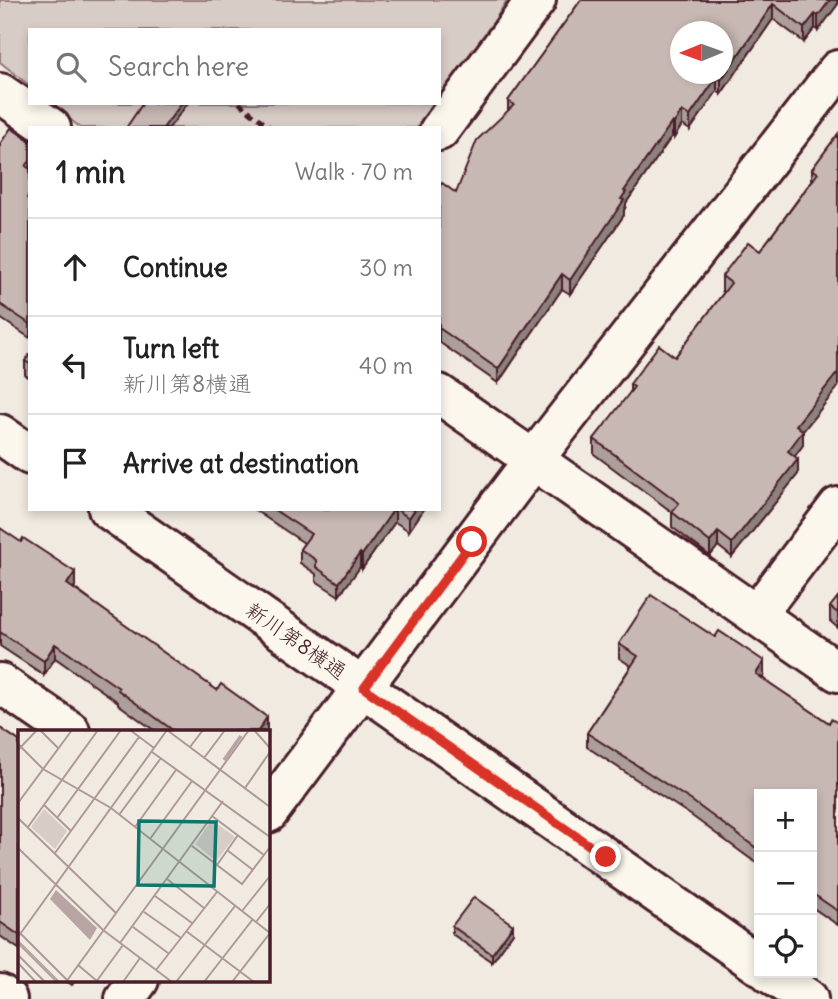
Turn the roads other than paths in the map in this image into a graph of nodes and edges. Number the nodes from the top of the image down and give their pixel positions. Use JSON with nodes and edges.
{"nodes":[{"id":1,"x":536,"y":0,"type":"edge"},
{"id":2,"x":838,"y":69,"type":"edge"},
{"id":3,"x":0,"y":93,"type":"edge"},
{"id":4,"x":48,"y":126,"type":"edge"},
{"id":5,"x":441,"y":128,"type":"edge"},
{"id":6,"x":441,"y":395,"type":"edge"},
{"id":7,"x":0,"y":434,"type":"edge"},
{"id":8,"x":28,"y":454,"type":"edge"},
{"id":9,"x":534,"y":459,"type":"junction"},
{"id":10,"x":838,"y":508,"type":"edge"},
{"id":11,"x":111,"y":511,"type":"edge"},
{"id":12,"x":756,"y":615,"type":"junction"},
{"id":13,"x":838,"y":672,"type":"edge"},
{"id":14,"x":0,"y":683,"type":"edge"},
{"id":15,"x":364,"y":688,"type":"junction"},
{"id":16,"x":69,"y":730,"type":"edge"},
{"id":17,"x":270,"y":810,"type":"edge"},
{"id":18,"x":754,"y":961,"type":"edge"},
{"id":19,"x":777,"y":978,"type":"edge"},
{"id":20,"x":138,"y":982,"type":"edge"},
{"id":21,"x":0,"y":994,"type":"edge"},
{"id":22,"x":8,"y":999,"type":"edge"},
{"id":23,"x":125,"y":999,"type":"edge"},
{"id":24,"x":808,"y":999,"type":"edge"}],
"edges":[{"from":1,"to":5,"type":"street"},
{"from":2,"to":9,"type":"street"},
{"from":3,"to":4,"type":"street"},
{"from":6,"to":9,"type":"street"},
{"from":7,"to":8,"type":"street"},
{"from":9,"to":12,"type":"street"},
{"from":9,"to":15,"type":"street"},
{"from":10,"to":12,"type":"street"},
{"from":11,"to":15,"type":"street","name":"新川第8横通"},
{"from":12,"to":13,"type":"street"},
{"from":14,"to":16,"type":"street"},
{"from":15,"to":17,"type":"street"},
{"from":15,"to":18,"type":"street","name":"新川第8横通"},
{"from":19,"to":24,"type":"street"},
{"from":20,"to":23,"type":"street"},
{"from":21,"to":22,"type":"street"}]}
